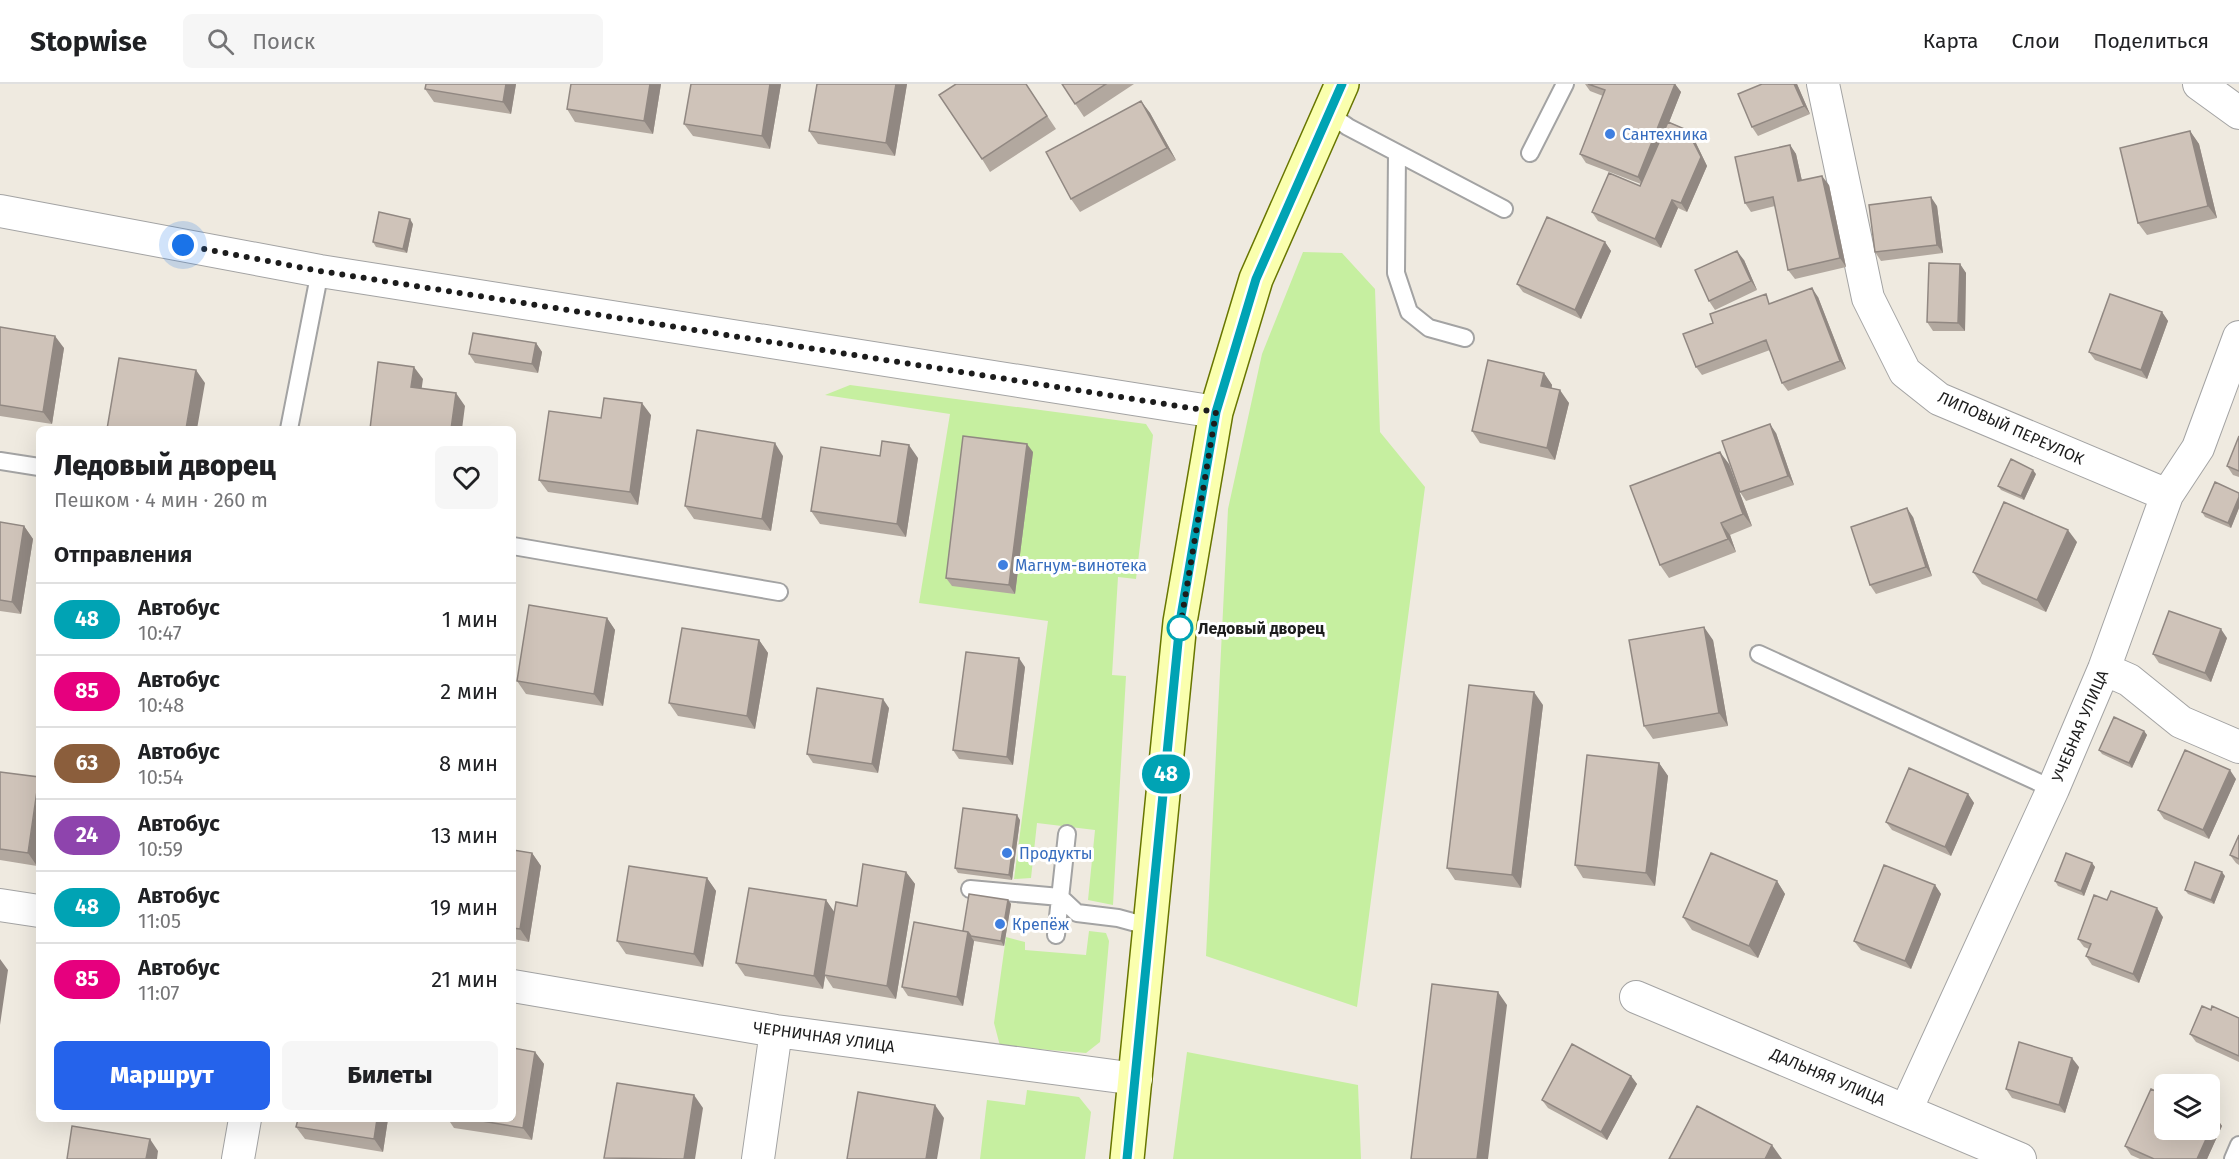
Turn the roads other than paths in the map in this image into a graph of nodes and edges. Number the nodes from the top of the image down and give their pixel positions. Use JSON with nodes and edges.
{"nodes":[{"id":1,"x":1342,"y":84,"type":"edge"},
{"id":2,"x":1565,"y":84,"type":"edge"},
{"id":3,"x":1823,"y":84,"type":"edge"},
{"id":4,"x":2199,"y":84,"type":"edge"},
{"id":5,"x":2239,"y":112,"type":"edge"},
{"id":6,"x":1328,"y":113,"type":"junction"},
{"id":7,"x":1397,"y":153,"type":"junction"},
{"id":8,"x":1530,"y":153,"type":"dead end"},
{"id":9,"x":1504,"y":209,"type":"dead end"},
{"id":10,"x":0,"y":211,"type":"edge"},
{"id":11,"x":320,"y":271,"type":"junction"},
{"id":12,"x":2239,"y":337,"type":"edge"},
{"id":13,"x":1465,"y":338,"type":"dead end"},
{"id":14,"x":1216,"y":412,"type":"junction"},
{"id":15,"x":290,"y":426,"type":"edge"},
{"id":16,"x":0,"y":461,"type":"edge"},
{"id":17,"x":36,"y":467,"type":"edge"},
{"id":18,"x":2167,"y":495,"type":"junction"},
{"id":19,"x":516,"y":547,"type":"edge"},
{"id":20,"x":779,"y":592,"type":"dead end"},
{"id":21,"x":1759,"y":654,"type":"dead end"},
{"id":22,"x":2104,"y":669,"type":"junction"},
{"id":23,"x":2239,"y":747,"type":"edge"},
{"id":24,"x":2054,"y":789,"type":"junction"},
{"id":25,"x":1067,"y":834,"type":"dead end"},
{"id":26,"x":970,"y":889,"type":"dead end"},
{"id":27,"x":1060,"y":897,"type":"junction"},
{"id":28,"x":0,"y":905,"type":"edge"},
{"id":29,"x":36,"y":911,"type":"edge"},
{"id":30,"x":1151,"y":927,"type":"junction"},
{"id":31,"x":1056,"y":935,"type":"dead end"},
{"id":32,"x":516,"y":987,"type":"edge"},
{"id":33,"x":1636,"y":997,"type":"dead end"},
{"id":34,"x":776,"y":1031,"type":"junction"},
{"id":35,"x":1136,"y":1079,"type":"junction"},
{"id":36,"x":1906,"y":1110,"type":"junction"},
{"id":37,"x":244,"y":1122,"type":"edge"},
{"id":38,"x":2239,"y":1145,"type":"edge"},
{"id":39,"x":238,"y":1159,"type":"edge"},
{"id":40,"x":758,"y":1159,"type":"edge"},
{"id":41,"x":1126,"y":1159,"type":"edge"},
{"id":42,"x":2019,"y":1159,"type":"edge"},
{"id":43,"x":2233,"y":1159,"type":"edge"}],
"edges":[{"from":1,"to":6,"type":"main road"},
{"from":2,"to":8,"type":"lane"},
{"from":3,"to":18,"type":"street","name":"ЛИПОВЫЙ ПЕРЕУЛОК"},
{"from":4,"to":5,"type":"street"},
{"from":6,"to":7,"type":"lane"},
{"from":6,"to":14,"type":"main road"},
{"from":7,"to":9,"type":"lane"},
{"from":7,"to":13,"type":"lane"},
{"from":10,"to":11,"type":"street"},
{"from":11,"to":14,"type":"street"},
{"from":11,"to":15,"type":"lane"},
{"from":12,"to":18,"type":"street","name":"УЧЕБНАЯ УЛИЦА"},
{"from":14,"to":30,"type":"main road"},
{"from":16,"to":17,"type":"lane"},
{"from":18,"to":22,"type":"street","name":"УЧЕБНАЯ УЛИЦА"},
{"from":19,"to":20,"type":"lane"},
{"from":21,"to":24,"type":"lane"},
{"from":22,"to":23,"type":"street"},
{"from":22,"to":24,"type":"street","name":"УЧЕБНАЯ УЛИЦА"},
{"from":24,"to":36,"type":"street","name":"УЧЕБНАЯ УЛИЦА"},
{"from":25,"to":27,"type":"lane"},
{"from":26,"to":27,"type":"lane"},
{"from":27,"to":30,"type":"lane"},
{"from":27,"to":31,"type":"lane"},
{"from":28,"to":29,"type":"street"},
{"from":30,"to":35,"type":"main road"},
{"from":32,"to":34,"type":"street","name":"ЧЕРНИЧНАЯ УЛИЦА"},
{"from":33,"to":36,"type":"street","name":"ДАЛЬНЯЯ УЛИЦА"},
{"from":34,"to":35,"type":"street","name":"ЧЕРНИЧНАЯ УЛИЦА"},
{"from":34,"to":40,"type":"street"},
{"from":35,"to":41,"type":"main road"},
{"from":36,"to":42,"type":"street","name":"ДАЛЬНЯЯ УЛИЦА"},
{"from":37,"to":39,"type":"street"},
{"from":38,"to":43,"type":"lane"}]}
